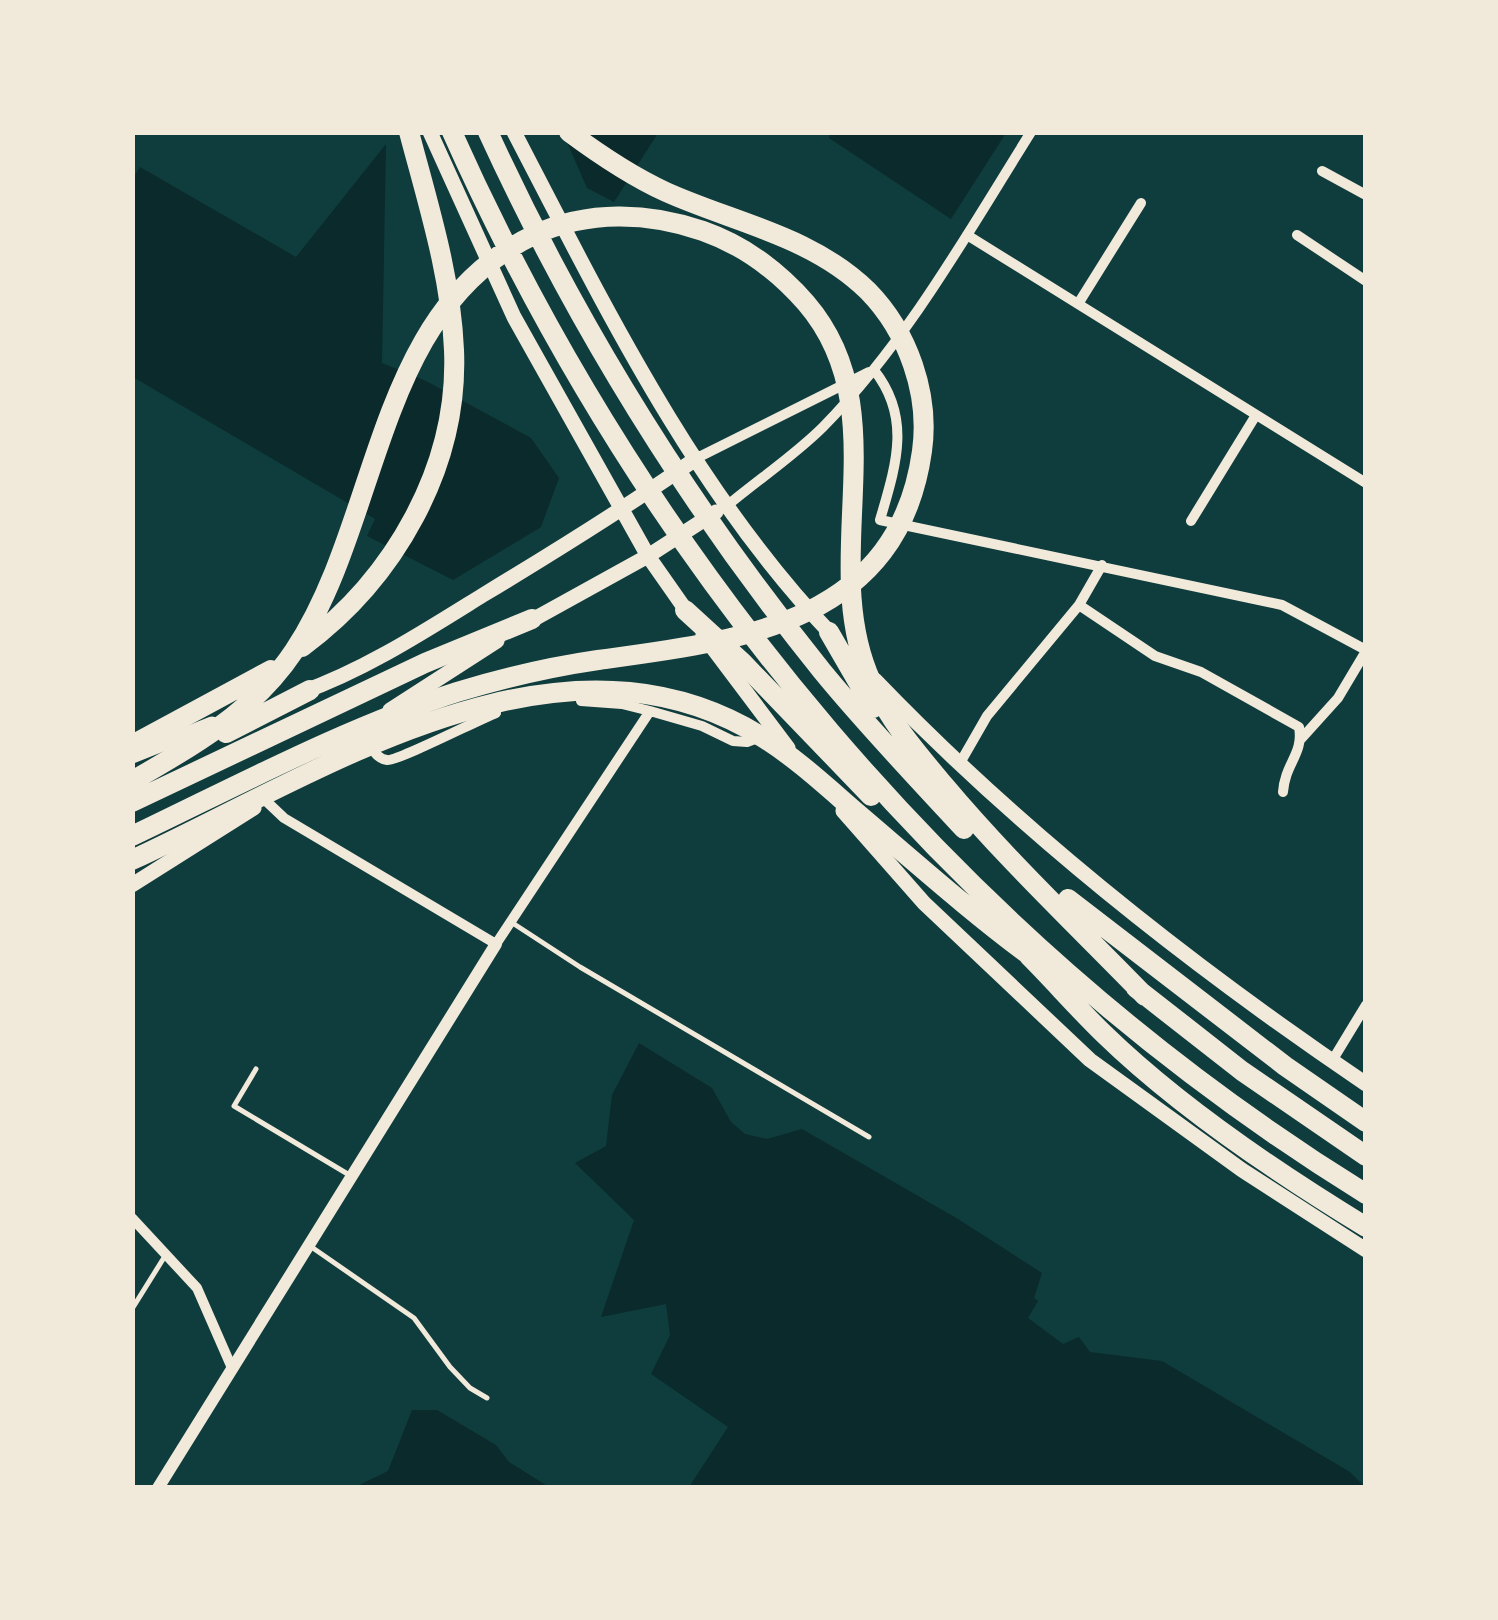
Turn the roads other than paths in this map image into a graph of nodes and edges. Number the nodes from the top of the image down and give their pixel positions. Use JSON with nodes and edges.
{"nodes":[{"id":1,"x":409,"y":132,"type":"edge"},
{"id":2,"x":430,"y":132,"type":"edge"},
{"id":3,"x":452,"y":132,"type":"edge"},
{"id":4,"x":488,"y":132,"type":"edge"},
{"id":5,"x":514,"y":132,"type":"edge"},
{"id":6,"x":569,"y":132,"type":"edge"},
{"id":7,"x":1030,"y":132,"type":"edge"},
{"id":8,"x":1322,"y":171,"type":"dead end"},
{"id":9,"x":1366,"y":196,"type":"edge"},
{"id":10,"x":1141,"y":203,"type":"dead end"},
{"id":11,"x":1297,"y":234,"type":"dead end"},
{"id":12,"x":967,"y":235,"type":"junction"},
{"id":13,"x":1366,"y":281,"type":"edge"},
{"id":14,"x":1078,"y":304,"type":"junction"},
{"id":15,"x":874,"y":370,"type":"junction"},
{"id":16,"x":1256,"y":414,"type":"junction"},
{"id":17,"x":697,"y":458,"type":"junction"},
{"id":18,"x":1366,"y":483,"type":"edge"},
{"id":19,"x":728,"y":504,"type":"junction"},
{"id":20,"x":623,"y":510,"type":"junction"},
{"id":21,"x":1191,"y":521,"type":"dead end"},
{"id":22,"x":648,"y":556,"type":"junction"},
{"id":23,"x":1102,"y":565,"type":"junction"},
{"id":24,"x":1079,"y":605,"type":"junction"},
{"id":25,"x":685,"y":610,"type":"junction"},
{"id":26,"x":532,"y":619,"type":"junction"},
{"id":27,"x":829,"y":632,"type":"junction"},
{"id":28,"x":1366,"y":651,"type":"edge"},
{"id":29,"x":310,"y":690,"type":"junction"},
{"id":30,"x":650,"y":711,"type":"junction"},
{"id":31,"x":360,"y":732,"type":"junction"},
{"id":32,"x":774,"y":732,"type":"junction"},
{"id":33,"x":1301,"y":738,"type":"junction"},
{"id":34,"x":132,"y":746,"type":"edge"},
{"id":35,"x":132,"y":756,"type":"edge"},
{"id":36,"x":960,"y":763,"type":"junction"},
{"id":37,"x":132,"y":777,"type":"edge"},
{"id":38,"x":1282,"y":792,"type":"dead end"},
{"id":39,"x":265,"y":800,"type":"junction"},
{"id":40,"x":132,"y":802,"type":"edge"},
{"id":41,"x":132,"y":836,"type":"edge"},
{"id":42,"x":132,"y":860,"type":"edge"},
{"id":43,"x":132,"y":885,"type":"edge"},
{"id":44,"x":511,"y":922,"type":"junction"},
{"id":45,"x":496,"y":944,"type":"junction"},
{"id":46,"x":1145,"y":996,"type":"junction"},
{"id":47,"x":1366,"y":1005,"type":"edge"},
{"id":48,"x":1126,"y":1022,"type":"junction"},
{"id":49,"x":1332,"y":1062,"type":"junction"},
{"id":50,"x":256,"y":1070,"type":"dead end"},
{"id":51,"x":1366,"y":1084,"type":"edge"},
{"id":52,"x":1366,"y":1122,"type":"edge"},
{"id":53,"x":868,"y":1138,"type":"dead end"},
{"id":54,"x":1366,"y":1156,"type":"edge"},
{"id":55,"x":354,"y":1177,"type":"junction"},
{"id":56,"x":1366,"y":1194,"type":"edge"},
{"id":57,"x":132,"y":1218,"type":"edge"},
{"id":58,"x":1366,"y":1228,"type":"edge"},
{"id":59,"x":310,"y":1246,"type":"junction"},
{"id":60,"x":1366,"y":1250,"type":"edge"},
{"id":61,"x":165,"y":1256,"type":"junction"},
{"id":62,"x":132,"y":1310,"type":"edge"},
{"id":63,"x":232,"y":1368,"type":"junction"},
{"id":64,"x":487,"y":1398,"type":"dead end"},
{"id":65,"x":158,"y":1488,"type":"edge"}],
"edges":[{"from":1,"to":34,"type":"highway"},
{"from":2,"to":20,"type":"main road"},
{"from":3,"to":48,"type":"highway"},
{"from":4,"to":46,"type":"highway"},
{"from":5,"to":17,"type":"main road"},
{"from":6,"to":41,"type":"highway"},
{"from":7,"to":12,"type":"street"},
{"from":8,"to":9,"type":"street"},
{"from":10,"to":14,"type":"street"},
{"from":11,"to":13,"type":"street"},
{"from":12,"to":14,"type":"street"},
{"from":12,"to":15,"type":"street"},
{"from":14,"to":16,"type":"street"},
{"from":15,"to":17,"type":"street"},
{"from":15,"to":19,"type":"street"},
{"from":15,"to":23,"type":"street"},
{"from":16,"to":18,"type":"street"},
{"from":16,"to":21,"type":"street"},
{"from":17,"to":19,"type":"main road"},
{"from":17,"to":20,"type":"main road"},
{"from":19,"to":22,"type":"main road"},
{"from":19,"to":27,"type":"main road"},
{"from":20,"to":22,"type":"main road"},
{"from":20,"to":29,"type":"main road"},
{"from":22,"to":25,"type":"main road"},
{"from":22,"to":26,"type":"main road"},
{"from":23,"to":24,"type":"street"},
{"from":23,"to":28,"type":"street"},
{"from":24,"to":33,"type":"street"},
{"from":24,"to":36,"type":"street"},
{"from":25,"to":32,"type":"main road"},
{"from":25,"to":58,"type":"highway"},
{"from":26,"to":31,"type":"main road"},
{"from":26,"to":40,"type":"highway"},
{"from":27,"to":36,"type":"main road"},
{"from":27,"to":52,"type":"highway"},
{"from":28,"to":33,"type":"street"},
{"from":29,"to":35,"type":"main road"},
{"from":29,"to":37,"type":"highway"},
{"from":30,"to":31,"type":"street"},
{"from":30,"to":32,"type":"street"},
{"from":30,"to":44,"type":"street"},
{"from":31,"to":39,"type":"main road"},
{"from":32,"to":60,"type":"main road"},
{"from":33,"to":38,"type":"street"},
{"from":36,"to":49,"type":"main road"},
{"from":37,"to":46,"type":"highway"},
{"from":39,"to":43,"type":"main road"},
{"from":39,"to":45,"type":"street"},
{"from":42,"to":48,"type":"highway"},
{"from":44,"to":45,"type":"street"},
{"from":44,"to":53,"type":"lane"},
{"from":45,"to":55,"type":"street"},
{"from":46,"to":54,"type":"highway"},
{"from":47,"to":49,"type":"street"},
{"from":48,"to":56,"type":"highway"},
{"from":49,"to":51,"type":"main road"},
{"from":50,"to":55,"type":"lane"},
{"from":55,"to":59,"type":"street"},
{"from":57,"to":61,"type":"street"},
{"from":59,"to":63,"type":"street"},
{"from":59,"to":64,"type":"lane"},
{"from":61,"to":62,"type":"lane"},
{"from":61,"to":63,"type":"street"},
{"from":63,"to":65,"type":"street"}]}
